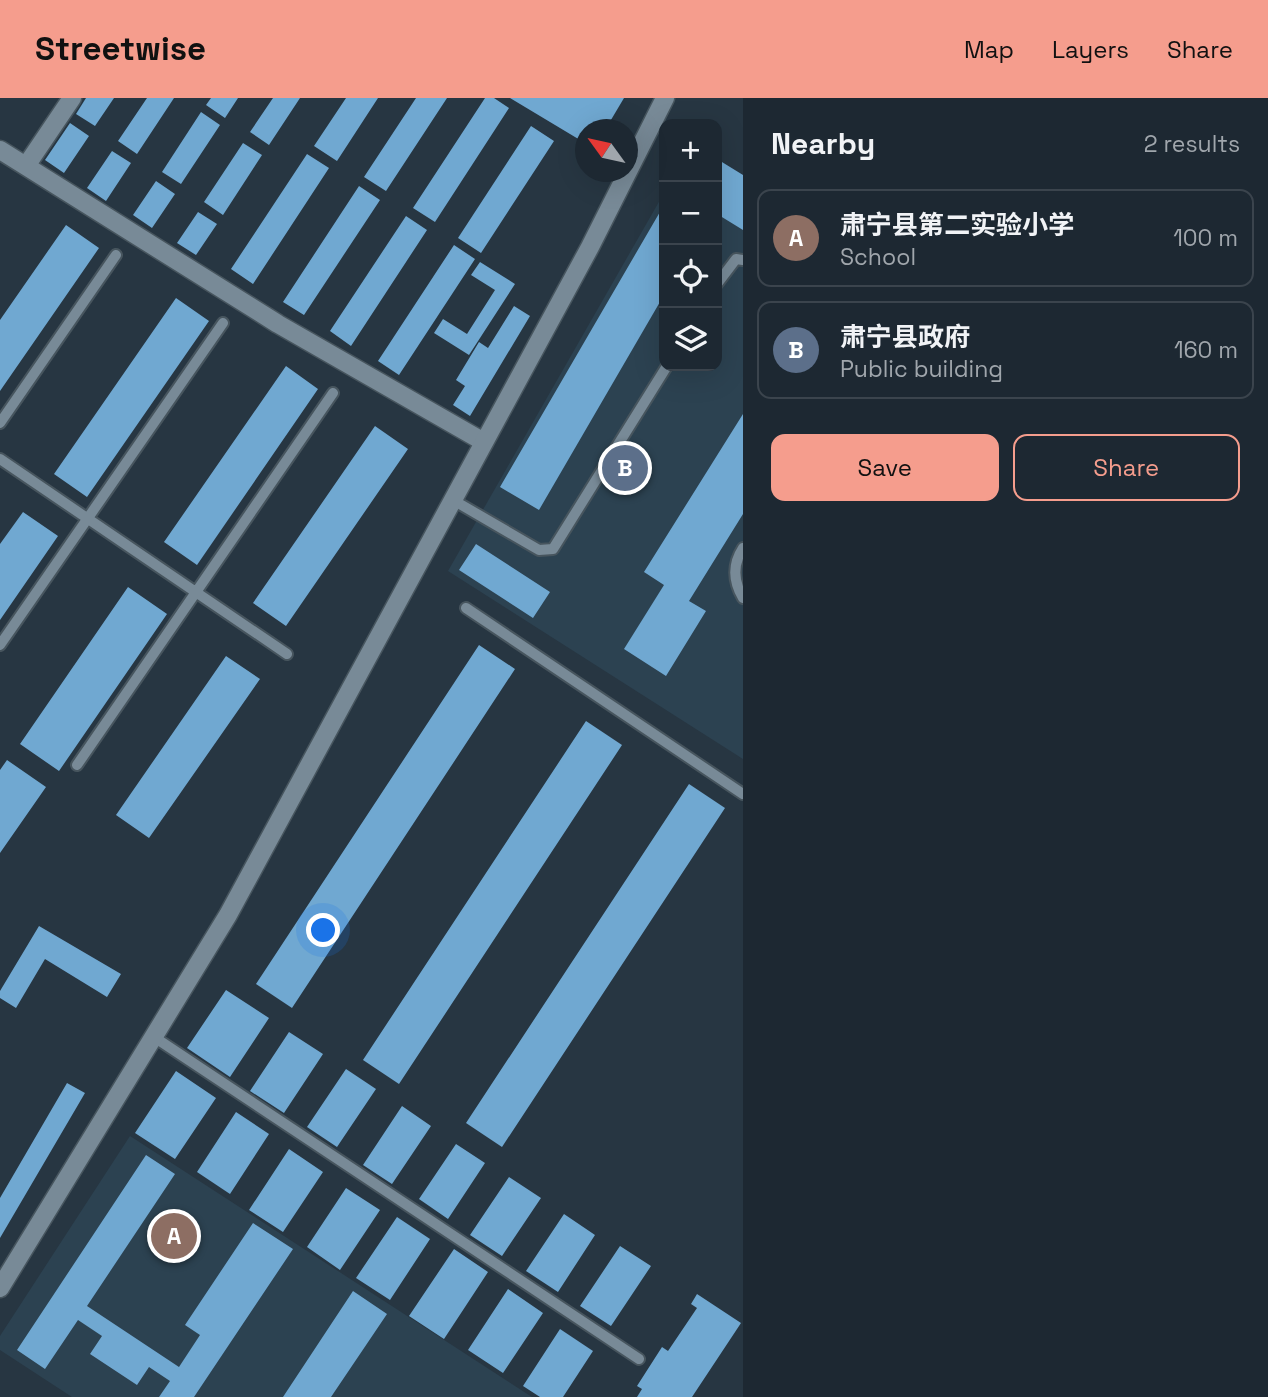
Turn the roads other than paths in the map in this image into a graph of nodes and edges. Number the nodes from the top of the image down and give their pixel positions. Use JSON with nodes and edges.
{"nodes":[{"id":1,"x":72,"y":98,"type":"edge"},
{"id":2,"x":665,"y":98,"type":"edge"},
{"id":3,"x":0,"y":150,"type":"edge"},
{"id":4,"x":26,"y":166,"type":"junction"},
{"id":5,"x":116,"y":255,"type":"dead end"},
{"id":6,"x":743,"y":260,"type":"edge"},
{"id":7,"x":722,"y":277,"type":"edge"},
{"id":8,"x":223,"y":323,"type":"dead end"},
{"id":9,"x":664,"y":371,"type":"edge"},
{"id":10,"x":334,"y":393,"type":"dead end"},
{"id":11,"x":0,"y":423,"type":"edge"},
{"id":12,"x":484,"y":442,"type":"junction"},
{"id":13,"x":0,"y":459,"type":"edge"},
{"id":14,"x":453,"y":500,"type":"junction"},
{"id":15,"x":87,"y":519,"type":"junction"},
{"id":16,"x":743,"y":548,"type":"edge"},
{"id":17,"x":196,"y":592,"type":"junction"},
{"id":18,"x":743,"y":598,"type":"edge"},
{"id":19,"x":466,"y":608,"type":"dead end"},
{"id":20,"x":0,"y":645,"type":"edge"},
{"id":21,"x":287,"y":654,"type":"dead end"},
{"id":22,"x":77,"y":765,"type":"dead end"},
{"id":23,"x":743,"y":794,"type":"edge"},
{"id":24,"x":154,"y":1037,"type":"junction"},
{"id":25,"x":0,"y":1288,"type":"edge"},
{"id":26,"x":639,"y":1359,"type":"dead end"}],
"edges":[{"from":1,"to":4,"type":"street"},
{"from":2,"to":12,"type":"street"},
{"from":3,"to":4,"type":"street"},
{"from":4,"to":12,"type":"street"},
{"from":5,"to":11,"type":"lane"},
{"from":6,"to":7,"type":"lane"},
{"from":8,"to":15,"type":"lane"},
{"from":9,"to":14,"type":"lane"},
{"from":10,"to":17,"type":"lane"},
{"from":12,"to":14,"type":"street"},
{"from":13,"to":15,"type":"lane"},
{"from":14,"to":24,"type":"street"},
{"from":15,"to":17,"type":"lane"},
{"from":15,"to":20,"type":"lane"},
{"from":16,"to":18,"type":"lane"},
{"from":17,"to":21,"type":"lane"},
{"from":17,"to":22,"type":"lane"},
{"from":19,"to":23,"type":"lane"},
{"from":24,"to":25,"type":"street"},
{"from":24,"to":26,"type":"lane"}]}
